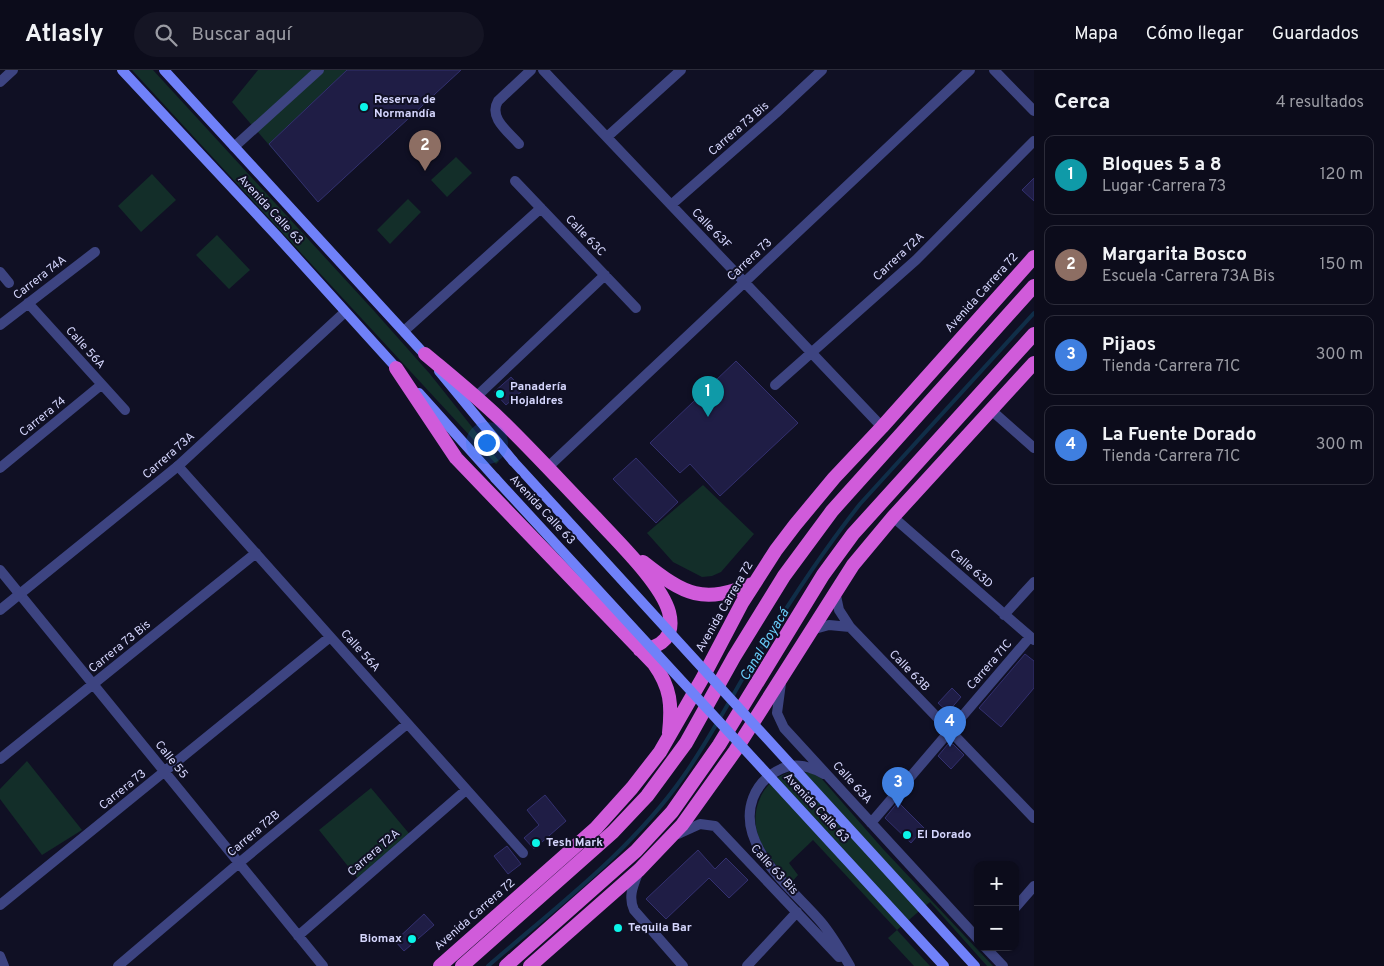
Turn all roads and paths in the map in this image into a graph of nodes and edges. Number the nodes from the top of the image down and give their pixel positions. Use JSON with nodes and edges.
{"nodes":[{"id":1,"x":13,"y":70,"type":"edge"},
{"id":2,"x":122,"y":70,"type":"edge"},
{"id":3,"x":164,"y":70,"type":"edge"},
{"id":4,"x":319,"y":70,"type":"edge"},
{"id":5,"x":532,"y":70,"type":"edge"},
{"id":6,"x":543,"y":70,"type":"edge"},
{"id":7,"x":681,"y":70,"type":"edge"},
{"id":8,"x":822,"y":70,"type":"edge"},
{"id":9,"x":970,"y":70,"type":"edge"},
{"id":10,"x":994,"y":70,"type":"edge"},
{"id":11,"x":0,"y":82,"type":"edge"},
{"id":12,"x":1034,"y":111,"type":"edge"},
{"id":13,"x":606,"y":137,"type":"junction"},
{"id":14,"x":1034,"y":141,"type":"edge"},
{"id":15,"x":519,"y":144,"type":"dead end"},
{"id":16,"x":234,"y":147,"type":"junction"},
{"id":17,"x":515,"y":180,"type":"dead end"},
{"id":18,"x":671,"y":205,"type":"junction"},
{"id":19,"x":541,"y":208,"type":"junction"},
{"id":20,"x":94,"y":252,"type":"dead end"},
{"id":21,"x":1034,"y":257,"type":"edge"},
{"id":22,"x":0,"y":272,"type":"edge"},
{"id":23,"x":605,"y":275,"type":"junction"},
{"id":24,"x":9,"y":283,"type":"dead end"},
{"id":25,"x":745,"y":283,"type":"junction"},
{"id":26,"x":1034,"y":286,"type":"edge"},
{"id":27,"x":28,"y":303,"type":"junction"},
{"id":28,"x":636,"y":308,"type":"dead end"},
{"id":29,"x":346,"y":312,"type":"junction"},
{"id":30,"x":0,"y":325,"type":"edge"},
{"id":31,"x":404,"y":331,"type":"junction"},
{"id":32,"x":1034,"y":334,"type":"edge"},
{"id":33,"x":988,"y":339,"type":"junction"},
{"id":34,"x":811,"y":352,"type":"junction"},
{"id":35,"x":425,"y":354,"type":"junction"},
{"id":36,"x":940,"y":363,"type":"junction"},
{"id":37,"x":1034,"y":363,"type":"edge"},
{"id":38,"x":396,"y":368,"type":"junction"},
{"id":39,"x":101,"y":385,"type":"junction"},
{"id":40,"x":775,"y":385,"type":"dead end"},
{"id":41,"x":476,"y":397,"type":"junction"},
{"id":42,"x":124,"y":410,"type":"dead end"},
{"id":43,"x":991,"y":410,"type":"junction"},
{"id":44,"x":882,"y":427,"type":"junction"},
{"id":45,"x":1034,"y":448,"type":"edge"},
{"id":46,"x":178,"y":466,"type":"junction"},
{"id":47,"x":0,"y":468,"type":"edge"},
{"id":48,"x":548,"y":468,"type":"junction"},
{"id":49,"x":893,"y":516,"type":"junction"},
{"id":50,"x":620,"y":544,"type":"junction"},
{"id":51,"x":256,"y":554,"type":"junction"},
{"id":52,"x":0,"y":570,"type":"edge"},
{"id":53,"x":1034,"y":582,"type":"edge"},
{"id":54,"x":755,"y":583,"type":"junction"},
{"id":55,"x":835,"y":591,"type":"junction"},
{"id":56,"x":20,"y":594,"type":"junction"},
{"id":57,"x":0,"y":610,"type":"edge"},
{"id":58,"x":1004,"y":615,"type":"junction"},
{"id":59,"x":850,"y":627,"type":"junction"},
{"id":60,"x":810,"y":630,"type":"junction"},
{"id":61,"x":330,"y":637,"type":"junction"},
{"id":62,"x":1032,"y":639,"type":"edge"},
{"id":63,"x":640,"y":650,"type":"junction"},
{"id":64,"x":782,"y":677,"type":"junction"},
{"id":65,"x":93,"y":684,"type":"junction"},
{"id":66,"x":407,"y":724,"type":"junction"},
{"id":67,"x":949,"y":731,"type":"junction"},
{"id":68,"x":668,"y":738,"type":"junction"},
{"id":69,"x":0,"y":759,"type":"edge"},
{"id":70,"x":726,"y":765,"type":"junction"},
{"id":71,"x":165,"y":772,"type":"junction"},
{"id":72,"x":829,"y":777,"type":"junction"},
{"id":73,"x":698,"y":778,"type":"junction"},
{"id":74,"x":466,"y":790,"type":"junction"},
{"id":75,"x":693,"y":811,"type":"junction"},
{"id":76,"x":1034,"y":818,"type":"edge"},
{"id":77,"x":871,"y":823,"type":"junction"},
{"id":78,"x":670,"y":838,"type":"junction"},
{"id":79,"x":523,"y":853,"type":"dead end"},
{"id":80,"x":239,"y":863,"type":"junction"},
{"id":81,"x":639,"y":870,"type":"junction"},
{"id":82,"x":1034,"y":886,"type":"edge"},
{"id":83,"x":0,"y":905,"type":"edge"},
{"id":84,"x":1017,"y":906,"type":"edge"},
{"id":85,"x":796,"y":912,"type":"junction"},
{"id":86,"x":477,"y":934,"type":"junction"},
{"id":87,"x":497,"y":935,"type":"junction"},
{"id":88,"x":974,"y":935,"type":"edge"},
{"id":89,"x":298,"y":936,"type":"junction"},
{"id":90,"x":989,"y":951,"type":"edge"},
{"id":91,"x":0,"y":956,"type":"edge"},
{"id":92,"x":442,"y":965,"type":"edge"},
{"id":93,"x":4,"y":966,"type":"edge"},
{"id":94,"x":118,"y":966,"type":"edge"},
{"id":95,"x":323,"y":966,"type":"edge"},
{"id":96,"x":462,"y":966,"type":"edge"},
{"id":97,"x":506,"y":966,"type":"edge"},
{"id":98,"x":530,"y":966,"type":"edge"},
{"id":99,"x":684,"y":966,"type":"edge"},
{"id":100,"x":747,"y":966,"type":"edge"},
{"id":101,"x":849,"y":966,"type":"edge"},
{"id":102,"x":944,"y":966,"type":"edge"},
{"id":103,"x":975,"y":966,"type":"edge"},
{"id":104,"x":1003,"y":966,"type":"edge"}],
"edges":[{"from":1,"to":11,"type":"street"},
{"from":2,"to":29,"type":"main road","name":"Avenida Calle 63"},
{"from":3,"to":16,"type":"main road","name":"Avenida Calle 63"},
{"from":4,"to":16,"type":"street"},
{"from":5,"to":15,"type":"street"},
{"from":6,"to":13,"type":"street","name":"Calle 63F"},
{"from":7,"to":13,"type":"street"},
{"from":8,"to":18,"type":"street","name":"Carrera 73 Bis"},
{"from":9,"to":25,"type":"street","name":"Carrera 73"},
{"from":10,"to":12,"type":"street"},
{"from":13,"to":18,"type":"street","name":"Calle 63F"},
{"from":14,"to":34,"type":"street","name":"Carrera 72A"},
{"from":16,"to":31,"type":"main road","name":"Avenida Calle 63"},
{"from":17,"to":19,"type":"street","name":"Calle 63C"},
{"from":18,"to":25,"type":"street","name":"Calle 63F"},
{"from":19,"to":23,"type":"street","name":"Calle 63C"},
{"from":19,"to":31,"type":"street"},
{"from":20,"to":27,"type":"street","name":"Carrera 74A"},
{"from":21,"to":36,"type":"highway","name":"Avenida Carrera 72"},
{"from":22,"to":24,"type":"street"},
{"from":23,"to":28,"type":"street","name":"Calle 63C"},
{"from":23,"to":41,"type":"street"},
{"from":25,"to":34,"type":"street","name":"Calle 63F"},
{"from":25,"to":48,"type":"street","name":"Carrera 73"},
{"from":26,"to":33,"type":"highway"},
{"from":27,"to":30,"type":"street","name":"Carrera 74A"},
{"from":27,"to":39,"type":"street","name":"Calle 56A"},
{"from":29,"to":38,"type":"main road","name":"Avenida Calle 63"},
{"from":29,"to":46,"type":"street","name":"Carrera 73A"},
{"from":31,"to":35,"type":"main road","name":"Avenida Calle 63"},
{"from":32,"to":73,"type":"highway"},
{"from":33,"to":36,"type":"highway"},
{"from":33,"to":87,"type":"highway"},
{"from":34,"to":40,"type":"street","name":"Carrera 72A"},
{"from":34,"to":44,"type":"street","name":"Calle 63F"},
{"from":35,"to":41,"type":"highway"},
{"from":35,"to":103,"type":"main road","name":"Avenida Calle 63","bridge":true},
{"from":36,"to":44,"type":"highway","name":"Avenida Carrera 72"},
{"from":37,"to":43,"type":"highway"},
{"from":38,"to":63,"type":"highway"},
{"from":38,"to":102,"type":"main road","name":"Avenida Calle 63","bridge":true},
{"from":39,"to":42,"type":"street","name":"Calle 56A"},
{"from":39,"to":47,"type":"street","name":"Carrera 74"},
{"from":41,"to":48,"type":"highway"},
{"from":43,"to":45,"type":"street"},
{"from":43,"to":49,"type":"highway"},
{"from":44,"to":54,"type":"highway","name":"Avenida Carrera 72"},
{"from":46,"to":51,"type":"street","name":"Calle 56A"},
{"from":46,"to":56,"type":"street","name":"Carrera 73A"},
{"from":48,"to":50,"type":"highway"},
{"from":49,"to":55,"type":"highway"},
{"from":49,"to":58,"type":"street","name":"Calle 63D"},
{"from":50,"to":54,"type":"highway"},
{"from":50,"to":63,"type":"highway"},
{"from":51,"to":61,"type":"street","name":"Calle 56A"},
{"from":51,"to":65,"type":"street","name":"Carrera 73 Bis"},
{"from":52,"to":56,"type":"street","name":"Calle 55"},
{"from":53,"to":58,"type":"street"},
{"from":54,"to":68,"type":"highway","name":"Avenida Carrera 72"},
{"from":55,"to":59,"type":"street","name":"Calle 63B"},
{"from":55,"to":60,"type":"highway"},
{"from":56,"to":57,"type":"street","name":"Carrera 73A"},
{"from":56,"to":65,"type":"street","name":"Calle 55"},
{"from":58,"to":62,"type":"street","name":"Calle 63D"},
{"from":59,"to":60,"type":"street"},
{"from":59,"to":67,"type":"street","name":"Calle 63B"},
{"from":60,"to":64,"type":"highway"},
{"from":61,"to":66,"type":"street","name":"Calle 56A"},
{"from":61,"to":71,"type":"street","name":"Carrera 73"},
{"from":62,"to":67,"type":"street","name":"Carrera 71C"},
{"from":63,"to":68,"type":"highway"},
{"from":64,"to":70,"type":"highway"},
{"from":64,"to":72,"type":"street","name":"Calle 63A"},
{"from":65,"to":69,"type":"street","name":"Carrera 73 Bis"},
{"from":65,"to":71,"type":"street","name":"Calle 55"},
{"from":66,"to":74,"type":"street","name":"Calle 56A"},
{"from":66,"to":80,"type":"street","name":"Carrera 72B"},
{"from":67,"to":76,"type":"street","name":"Calle 63B"},
{"from":67,"to":77,"type":"street","name":"Carrera 71C"},
{"from":68,"to":86,"type":"highway","name":"Avenida Carrera 72"},
{"from":70,"to":73,"type":"highway"},
{"from":70,"to":75,"type":"highway"},
{"from":71,"to":80,"type":"street","name":"Calle 55"},
{"from":71,"to":83,"type":"street","name":"Carrera 73"},
{"from":72,"to":77,"type":"street","name":"Calle 63A"},
{"from":72,"to":101,"type":"street"},
{"from":73,"to":75,"type":"highway"},
{"from":73,"to":97,"type":"highway"},
{"from":74,"to":79,"type":"street","name":"Calle 56A"},
{"from":74,"to":89,"type":"street","name":"Carrera 72A"},
{"from":75,"to":78,"type":"highway"},
{"from":77,"to":88,"type":"street","name":"Calle 63A"},
{"from":78,"to":81,"type":"highway"},
{"from":78,"to":85,"type":"street","name":"Calle 63 Bis"},
{"from":80,"to":89,"type":"street","name":"Calle 55"},
{"from":80,"to":94,"type":"street","name":"Carrera 72B"},
{"from":81,"to":98,"type":"highway"},
{"from":81,"to":99,"type":"street"},
{"from":82,"to":84,"type":"street"},
{"from":85,"to":100,"type":"street"},
{"from":85,"to":101,"type":"street","name":"Calle 63 Bis"},
{"from":86,"to":87,"type":"highway"},
{"from":86,"to":92,"type":"highway","name":"Avenida Carrera 72"},
{"from":87,"to":96,"type":"highway"},
{"from":89,"to":95,"type":"street","name":"Calle 55"},
{"from":90,"to":104,"type":"street"},
{"from":91,"to":93,"type":"street"}]}
